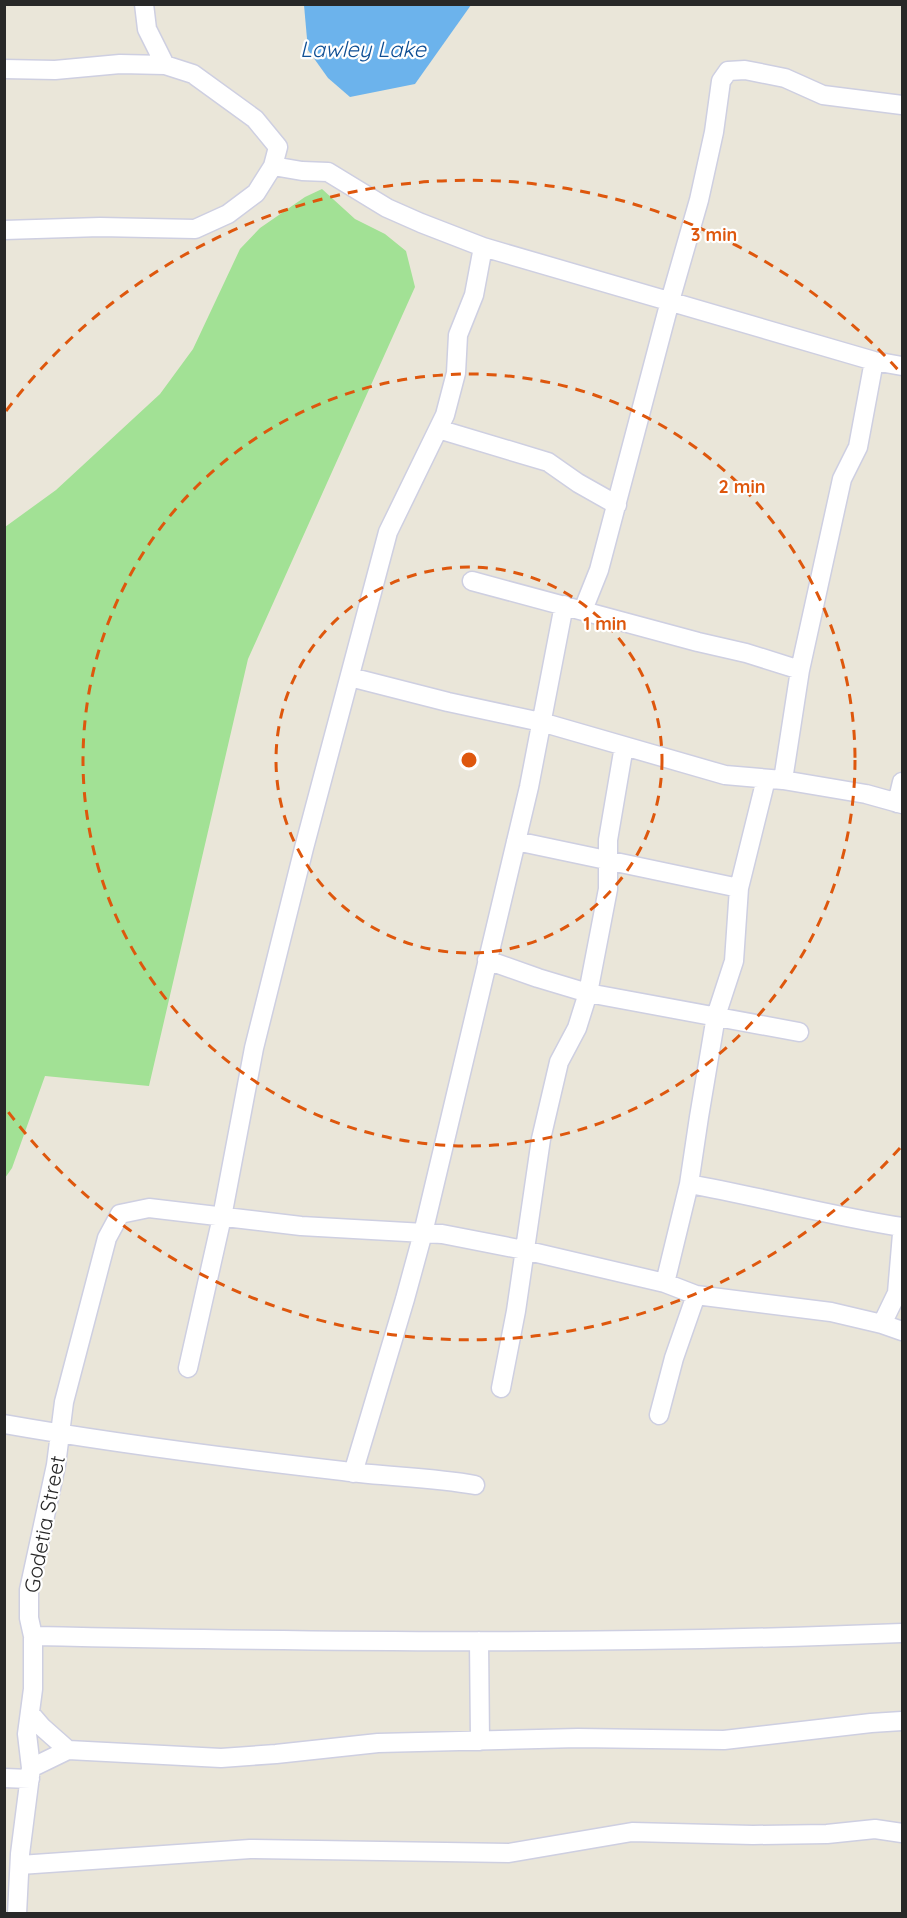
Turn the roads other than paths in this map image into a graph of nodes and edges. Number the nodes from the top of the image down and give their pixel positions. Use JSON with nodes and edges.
{"nodes":[{"id":1,"x":144,"y":4,"type":"edge"},
{"id":2,"x":165,"y":65,"type":"junction"},
{"id":3,"x":4,"y":69,"type":"edge"},
{"id":4,"x":903,"y":105,"type":"edge"},
{"id":5,"x":273,"y":166,"type":"junction"},
{"id":6,"x":4,"y":230,"type":"edge"},
{"id":7,"x":483,"y":247,"type":"junction"},
{"id":8,"x":670,"y":302,"type":"junction"},
{"id":9,"x":874,"y":361,"type":"junction"},
{"id":10,"x":903,"y":366,"type":"edge"},
{"id":11,"x":438,"y":429,"type":"junction"},
{"id":12,"x":617,"y":505,"type":"junction"},
{"id":13,"x":472,"y":581,"type":"dead end"},
{"id":14,"x":564,"y":605,"type":"junction"},
{"id":15,"x":583,"y":610,"type":"junction"},
{"id":16,"x":800,"y":670,"type":"junction"},
{"id":17,"x":350,"y":677,"type":"junction"},
{"id":18,"x":541,"y":722,"type":"junction"},
{"id":19,"x":624,"y":746,"type":"junction"},
{"id":20,"x":775,"y":779,"type":"junction"},
{"id":21,"x":903,"y":782,"type":"edge"},
{"id":22,"x":900,"y":804,"type":"edge"},
{"id":23,"x":516,"y":840,"type":"junction"},
{"id":24,"x":608,"y":861,"type":"junction"},
{"id":25,"x":739,"y":888,"type":"junction"},
{"id":26,"x":487,"y":960,"type":"junction"},
{"id":27,"x":588,"y":993,"type":"junction"},
{"id":28,"x":716,"y":1016,"type":"junction"},
{"id":29,"x":799,"y":1032,"type":"dead end"},
{"id":30,"x":689,"y":1184,"type":"junction"},
{"id":31,"x":222,"y":1217,"type":"junction"},
{"id":32,"x":903,"y":1227,"type":"edge"},
{"id":33,"x":423,"y":1233,"type":"junction"},
{"id":34,"x":902,"y":1246,"type":"edge"},
{"id":35,"x":524,"y":1250,"type":"junction"},
{"id":36,"x":665,"y":1283,"type":"junction"},
{"id":37,"x":696,"y":1295,"type":"junction"},
{"id":38,"x":882,"y":1324,"type":"junction"},
{"id":39,"x":903,"y":1331,"type":"edge"},
{"id":40,"x":188,"y":1368,"type":"dead end"},
{"id":41,"x":501,"y":1388,"type":"dead end"},
{"id":42,"x":659,"y":1415,"type":"dead end"},
{"id":43,"x":4,"y":1424,"type":"edge"},
{"id":44,"x":60,"y":1434,"type":"junction"},
{"id":45,"x":352,"y":1473,"type":"junction"},
{"id":46,"x":475,"y":1485,"type":"dead end"},
{"id":47,"x":903,"y":1633,"type":"edge"},
{"id":48,"x":33,"y":1636,"type":"junction"},
{"id":49,"x":479,"y":1641,"type":"junction"},
{"id":50,"x":30,"y":1713,"type":"junction"},
{"id":51,"x":903,"y":1721,"type":"edge"},
{"id":52,"x":480,"y":1741,"type":"junction"},
{"id":53,"x":68,"y":1750,"type":"junction"},
{"id":54,"x":31,"y":1774,"type":"junction"},
{"id":55,"x":4,"y":1778,"type":"edge"},
{"id":56,"x":903,"y":1833,"type":"edge"},
{"id":57,"x":20,"y":1865,"type":"junction"},
{"id":58,"x":17,"y":1914,"type":"edge"}],
"edges":[{"from":1,"to":2,"type":"street"},
{"from":2,"to":3,"type":"street"},
{"from":2,"to":5,"type":"street"},
{"from":4,"to":8,"type":"street"},
{"from":5,"to":6,"type":"street"},
{"from":5,"to":7,"type":"street"},
{"from":7,"to":8,"type":"street"},
{"from":7,"to":11,"type":"street"},
{"from":8,"to":9,"type":"street"},
{"from":8,"to":12,"type":"street"},
{"from":9,"to":10,"type":"street"},
{"from":9,"to":16,"type":"street"},
{"from":11,"to":12,"type":"street"},
{"from":11,"to":17,"type":"street"},
{"from":12,"to":15,"type":"street"},
{"from":13,"to":14,"type":"street"},
{"from":14,"to":15,"type":"street"},
{"from":14,"to":18,"type":"street"},
{"from":15,"to":16,"type":"street"},
{"from":16,"to":20,"type":"street"},
{"from":17,"to":18,"type":"street"},
{"from":17,"to":31,"type":"street"},
{"from":18,"to":19,"type":"street"},
{"from":18,"to":23,"type":"street"},
{"from":19,"to":20,"type":"street"},
{"from":19,"to":24,"type":"street"},
{"from":20,"to":22,"type":"street"},
{"from":20,"to":25,"type":"street"},
{"from":21,"to":22,"type":"street"},
{"from":23,"to":24,"type":"street"},
{"from":23,"to":26,"type":"street"},
{"from":24,"to":25,"type":"street"},
{"from":24,"to":27,"type":"street"},
{"from":25,"to":28,"type":"street"},
{"from":26,"to":27,"type":"street"},
{"from":26,"to":33,"type":"street"},
{"from":27,"to":28,"type":"street"},
{"from":27,"to":35,"type":"street"},
{"from":28,"to":29,"type":"street"},
{"from":28,"to":30,"type":"street"},
{"from":30,"to":32,"type":"street"},
{"from":30,"to":36,"type":"street"},
{"from":31,"to":33,"type":"street"},
{"from":31,"to":40,"type":"street"},
{"from":31,"to":44,"type":"street","name":"Godetia Street"},
{"from":33,"to":35,"type":"street"},
{"from":33,"to":45,"type":"street"},
{"from":34,"to":38,"type":"street"},
{"from":35,"to":36,"type":"street"},
{"from":35,"to":41,"type":"street"},
{"from":36,"to":37,"type":"street"},
{"from":37,"to":38,"type":"street"},
{"from":37,"to":42,"type":"street"},
{"from":38,"to":39,"type":"street"},
{"from":43,"to":44,"type":"street"},
{"from":44,"to":45,"type":"street"},
{"from":44,"to":48,"type":"street","name":"Godetia Street"},
{"from":45,"to":46,"type":"street"},
{"from":47,"to":49,"type":"street"},
{"from":48,"to":49,"type":"street"},
{"from":48,"to":50,"type":"street","name":"Godetia Street"},
{"from":49,"to":52,"type":"street"},
{"from":50,"to":53,"type":"street"},
{"from":50,"to":54,"type":"street","name":"Godetia Street"},
{"from":51,"to":52,"type":"street"},
{"from":52,"to":53,"type":"street"},
{"from":53,"to":54,"type":"street"},
{"from":54,"to":55,"type":"street"},
{"from":54,"to":57,"type":"street","name":"Godetia Street"},
{"from":56,"to":57,"type":"street"},
{"from":57,"to":58,"type":"street","name":"Godetia Street"}]}
